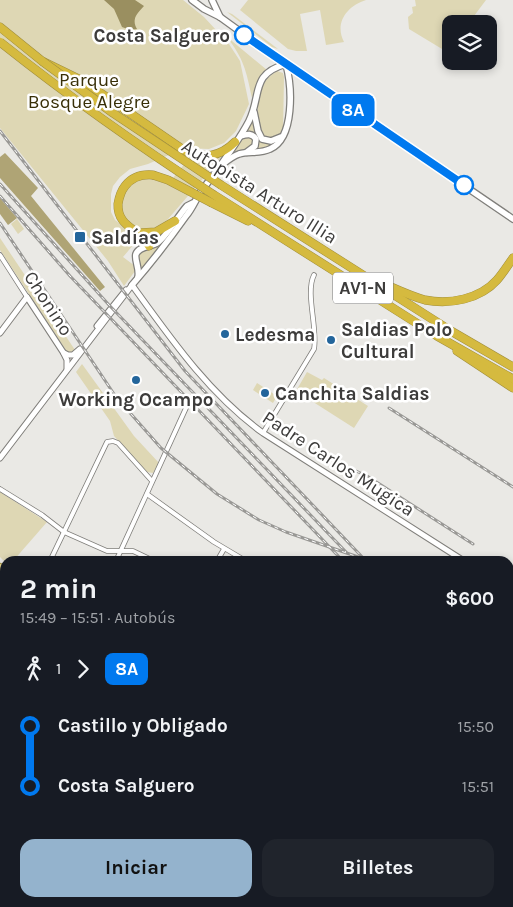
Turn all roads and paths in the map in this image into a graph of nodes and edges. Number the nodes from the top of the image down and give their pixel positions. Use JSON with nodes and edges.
{"nodes":[{"id":1,"x":192,"y":0,"type":"edge"},
{"id":2,"x":212,"y":0,"type":"edge"},
{"id":3,"x":220,"y":17,"type":"junction"},
{"id":4,"x":0,"y":27,"type":"edge"},
{"id":5,"x":0,"y":42,"type":"edge"},
{"id":6,"x":42,"y":61,"type":"junction"},
{"id":7,"x":286,"y":64,"type":"junction"},
{"id":8,"x":254,"y":110,"type":"junction"},
{"id":9,"x":286,"y":131,"type":"junction"},
{"id":10,"x":238,"y":140,"type":"junction"},
{"id":11,"x":245,"y":153,"type":"junction"},
{"id":12,"x":220,"y":166,"type":"junction"},
{"id":13,"x":193,"y":203,"type":"junction"},
{"id":14,"x":512,"y":219,"type":"edge"},
{"id":15,"x":175,"y":221,"type":"junction"},
{"id":16,"x":134,"y":231,"type":"junction"},
{"id":17,"x":288,"y":241,"type":"junction"},
{"id":18,"x":149,"y":246,"type":"junction"},
{"id":19,"x":0,"y":255,"type":"edge"},
{"id":20,"x":513,"y":258,"type":"edge"},
{"id":21,"x":151,"y":262,"type":"junction"},
{"id":22,"x":137,"y":263,"type":"junction"},
{"id":23,"x":314,"y":276,"type":"dead end"},
{"id":24,"x":364,"y":276,"type":"junction"},
{"id":25,"x":137,"y":280,"type":"junction"},
{"id":26,"x":132,"y":285,"type":"junction"},
{"id":27,"x":27,"y":298,"type":"junction"},
{"id":28,"x":0,"y":333,"type":"edge"},
{"id":29,"x":437,"y":336,"type":"junction"},
{"id":30,"x":63,"y":352,"type":"junction"},
{"id":31,"x":497,"y":357,"type":"junction"},
{"id":32,"x":513,"y":361,"type":"edge"},
{"id":33,"x":513,"y":367,"type":"edge"},
{"id":34,"x":67,"y":369,"type":"junction"},
{"id":35,"x":513,"y":379,"type":"edge"},
{"id":36,"x":513,"y":388,"type":"edge"},
{"id":37,"x":186,"y":408,"type":"dead end"},
{"id":38,"x":263,"y":433,"type":"junction"},
{"id":39,"x":0,"y":458,"type":"edge"},
{"id":40,"x":152,"y":481,"type":"junction"},
{"id":41,"x":0,"y":489,"type":"edge"},
{"id":42,"x":146,"y":494,"type":"junction"},
{"id":43,"x":64,"y":532,"type":"junction"},
{"id":44,"x":224,"y":549,"type":"junction"},
{"id":45,"x":120,"y":551,"type":"junction"},
{"id":46,"x":52,"y":556,"type":"edge"},
{"id":47,"x":118,"y":556,"type":"edge"},
{"id":48,"x":144,"y":556,"type":"edge"},
{"id":49,"x":220,"y":556,"type":"edge"},
{"id":50,"x":237,"y":556,"type":"edge"},
{"id":51,"x":456,"y":556,"type":"edge"}],
"edges":[{"from":1,"to":3,"type":"main road"},
{"from":2,"to":3,"type":"main road"},
{"from":3,"to":7,"type":"main road"},
{"from":4,"to":6,"type":"highway","name":"Autopista Arturo Illia","number":"AV1-N"},
{"from":5,"to":17,"type":"highway","name":"Autopista Arturo Illia","number":"AV1-N","bridge":true},
{"from":6,"to":10,"type":"highway","bridge":true},
{"from":6,"to":24,"type":"highway","name":"Autopista Arturo Illia","number":"AV1-N","bridge":true},
{"from":7,"to":8,"type":"main road"},
{"from":7,"to":9,"type":"main road"},
{"from":7,"to":14,"type":"main road"},
{"from":8,"to":9,"type":"main road"},
{"from":8,"to":10,"type":"main road"},
{"from":9,"to":11,"type":"main road"},
{"from":10,"to":11,"type":"main road"},
{"from":10,"to":12,"type":"main road"},
{"from":11,"to":12,"type":"main road"},
{"from":12,"to":13,"type":"main road"},
{"from":13,"to":15,"type":"main road"},
{"from":13,"to":21,"type":"main road"},
{"from":15,"to":16,"type":"highway"},
{"from":15,"to":18,"type":"main road"},
{"from":16,"to":17,"type":"highway","bridge":true},
{"from":16,"to":18,"type":"highway"},
{"from":17,"to":29,"type":"highway","name":"Autopista Arturo Illia","number":"AV1-N"},
{"from":18,"to":21,"type":"main road"},
{"from":18,"to":22,"type":"main road"},
{"from":19,"to":27,"type":"street","name":"Chonino"},
{"from":20,"to":24,"type":"highway"},
{"from":21,"to":22,"type":"main road"},
{"from":21,"to":25,"type":"main road"},
{"from":22,"to":25,"type":"main road"},
{"from":23,"to":38,"type":"street"},
{"from":24,"to":31,"type":"highway","name":"Autopista Arturo Illia","number":"AV1-N"},
{"from":25,"to":26,"type":"main road"},
{"from":26,"to":30,"type":"street"},
{"from":26,"to":34,"type":"street"},
{"from":26,"to":38,"type":"street","name":"Padre Carlos Mugica"},
{"from":27,"to":28,"type":"street"},
{"from":27,"to":30,"type":"street","name":"Chonino"},
{"from":29,"to":35,"type":"highway","name":"Autopista Arturo Illia","number":"AV1-N"},
{"from":29,"to":36,"type":"highway"},
{"from":30,"to":34,"type":"street","name":"Chonino"},
{"from":31,"to":32,"type":"highway"},
{"from":31,"to":33,"type":"highway","name":"Autopista Arturo Illia","number":"AV1-N"},
{"from":34,"to":39,"type":"street"},
{"from":37,"to":40,"type":"street"},
{"from":38,"to":51,"type":"street","name":"Padre Carlos Mugica"},
{"from":40,"to":42,"type":"street"},
{"from":40,"to":43,"type":"street"},
{"from":41,"to":43,"type":"street"},
{"from":42,"to":44,"type":"street"},
{"from":42,"to":45,"type":"street"},
{"from":43,"to":45,"type":"street"},
{"from":43,"to":46,"type":"street"},
{"from":44,"to":49,"type":"street"},
{"from":44,"to":50,"type":"street"},
{"from":45,"to":47,"type":"street"},
{"from":45,"to":48,"type":"street"}]}
